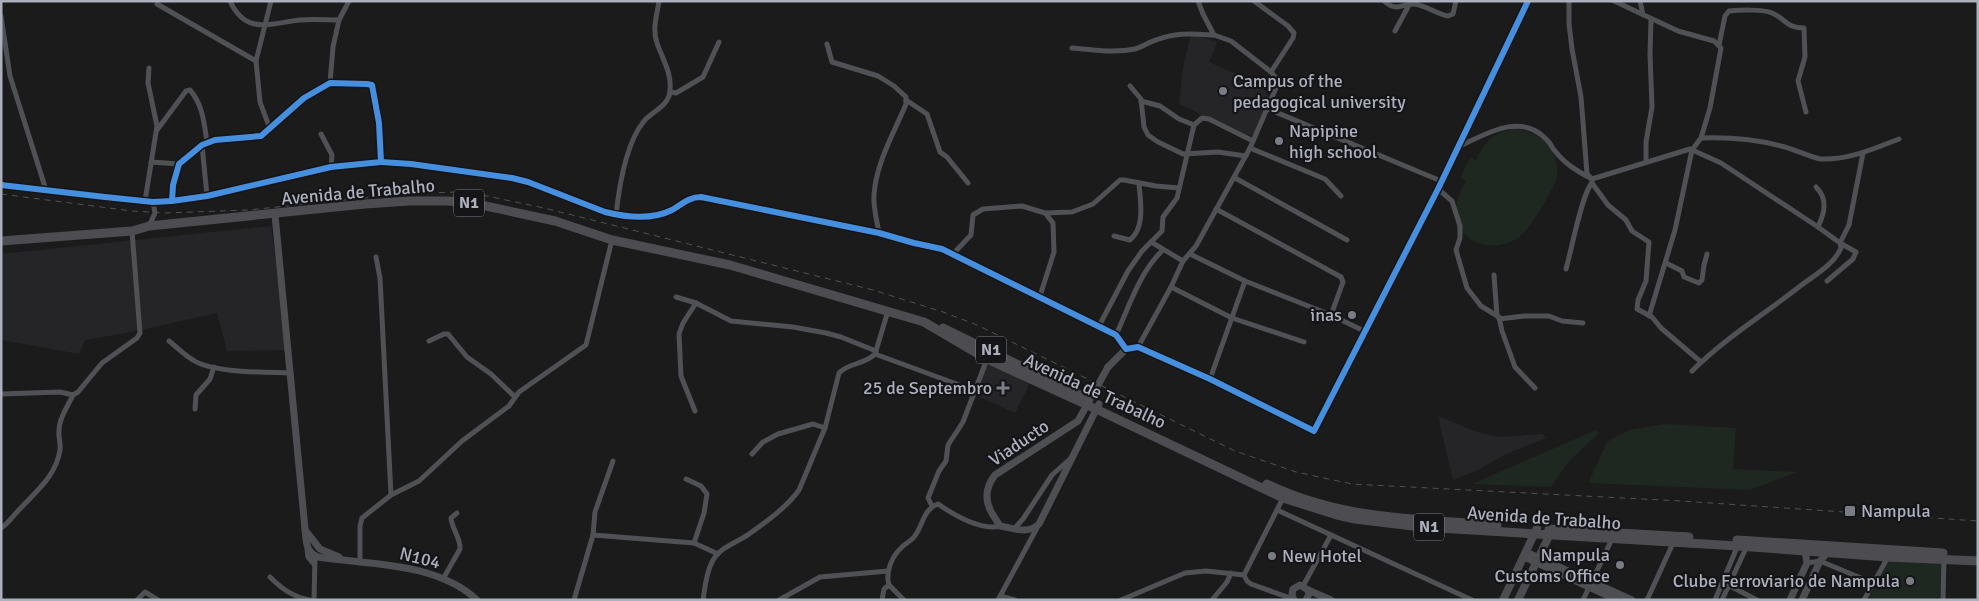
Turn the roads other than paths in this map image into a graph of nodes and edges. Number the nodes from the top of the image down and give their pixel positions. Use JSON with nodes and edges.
{"nodes":[{"id":1,"x":230,"y":1,"type":"edge"},
{"id":2,"x":271,"y":1,"type":"edge"},
{"id":3,"x":349,"y":1,"type":"edge"},
{"id":4,"x":659,"y":1,"type":"edge"},
{"id":5,"x":1198,"y":1,"type":"edge"},
{"id":6,"x":1254,"y":1,"type":"edge"},
{"id":7,"x":1384,"y":1,"type":"edge"},
{"id":8,"x":1456,"y":1,"type":"edge"},
{"id":9,"x":1528,"y":1,"type":"edge"},
{"id":10,"x":1569,"y":1,"type":"edge"},
{"id":11,"x":1614,"y":1,"type":"edge"},
{"id":12,"x":1640,"y":1,"type":"edge"},
{"id":13,"x":1411,"y":2,"type":"edge"},
{"id":14,"x":157,"y":4,"type":"dead end"},
{"id":15,"x":1643,"y":15,"type":"junction"},
{"id":16,"x":1,"y":16,"type":"edge"},
{"id":17,"x":1651,"y":19,"type":"junction"},
{"id":18,"x":339,"y":20,"type":"junction"},
{"id":19,"x":265,"y":26,"type":"junction"},
{"id":20,"x":1396,"y":30,"type":"dead end"},
{"id":21,"x":1214,"y":35,"type":"junction"},
{"id":22,"x":3,"y":37,"type":"edge"},
{"id":23,"x":719,"y":42,"type":"dead end"},
{"id":24,"x":827,"y":44,"type":"dead end"},
{"id":25,"x":1720,"y":45,"type":"junction"},
{"id":26,"x":1072,"y":48,"type":"dead end"},
{"id":27,"x":256,"y":61,"type":"junction"},
{"id":28,"x":149,"y":68,"type":"dead end"},
{"id":29,"x":1271,"y":72,"type":"junction"},
{"id":30,"x":330,"y":83,"type":"junction"},
{"id":31,"x":1130,"y":86,"type":"dead end"},
{"id":32,"x":671,"y":92,"type":"junction"},
{"id":33,"x":906,"y":100,"type":"junction"},
{"id":34,"x":1142,"y":101,"type":"junction"},
{"id":35,"x":1268,"y":109,"type":"junction"},
{"id":36,"x":1806,"y":112,"type":"dead end"},
{"id":37,"x":1194,"y":126,"type":"junction"},
{"id":38,"x":270,"y":129,"type":"junction"},
{"id":39,"x":156,"y":133,"type":"junction"},
{"id":40,"x":321,"y":134,"type":"dead end"},
{"id":41,"x":1701,"y":138,"type":"junction"},
{"id":42,"x":1898,"y":139,"type":"dead end"},
{"id":43,"x":1253,"y":141,"type":"junction"},
{"id":44,"x":204,"y":143,"type":"junction"},
{"id":45,"x":1250,"y":148,"type":"junction"},
{"id":46,"x":1458,"y":148,"type":"junction"},
{"id":47,"x":1692,"y":150,"type":"junction"},
{"id":48,"x":1863,"y":153,"type":"junction"},
{"id":49,"x":1188,"y":154,"type":"junction"},
{"id":50,"x":1246,"y":156,"type":"junction"},
{"id":51,"x":1646,"y":161,"type":"junction"},
{"id":52,"x":151,"y":162,"type":"junction"},
{"id":53,"x":381,"y":162,"type":"junction"},
{"id":54,"x":179,"y":164,"type":"junction"},
{"id":55,"x":331,"y":167,"type":"junction"},
{"id":56,"x":1235,"y":178,"type":"junction"},
{"id":57,"x":1441,"y":181,"type":"junction"},
{"id":58,"x":1592,"y":181,"type":"junction"},
{"id":59,"x":968,"y":183,"type":"dead end"},
{"id":60,"x":1139,"y":183,"type":"junction"},
{"id":61,"x":1,"y":185,"type":"edge"},
{"id":62,"x":1816,"y":187,"type":"dead end"},
{"id":63,"x":1179,"y":188,"type":"junction"},
{"id":64,"x":1438,"y":189,"type":"junction"},
{"id":65,"x":46,"y":190,"type":"junction"},
{"id":66,"x":207,"y":196,"type":"junction"},
{"id":67,"x":1341,"y":196,"type":"dead end"},
{"id":68,"x":145,"y":201,"type":"junction"},
{"id":69,"x":172,"y":201,"type":"junction"},
{"id":70,"x":153,"y":202,"type":"junction"},
{"id":71,"x":1216,"y":209,"type":"junction"},
{"id":72,"x":1045,"y":213,"type":"junction"},
{"id":73,"x":275,"y":214,"type":"junction"},
{"id":74,"x":616,"y":215,"type":"junction"},
{"id":75,"x":149,"y":226,"type":"junction"},
{"id":76,"x":1818,"y":227,"type":"junction"},
{"id":77,"x":132,"y":231,"type":"junction"},
{"id":78,"x":879,"y":233,"type":"junction"},
{"id":79,"x":1114,"y":236,"type":"dead end"},
{"id":80,"x":612,"y":240,"type":"junction"},
{"id":81,"x":1347,"y":240,"type":"dead end"},
{"id":82,"x":1,"y":242,"type":"edge"},
{"id":83,"x":1151,"y":242,"type":"junction"},
{"id":84,"x":1840,"y":243,"type":"junction"},
{"id":85,"x":1163,"y":250,"type":"junction"},
{"id":86,"x":1190,"y":254,"type":"junction"},
{"id":87,"x":1707,"y":254,"type":"dead end"},
{"id":88,"x":952,"y":255,"type":"junction"},
{"id":89,"x":376,"y":257,"type":"dead end"},
{"id":90,"x":1183,"y":261,"type":"junction"},
{"id":91,"x":1666,"y":263,"type":"junction"},
{"id":92,"x":1566,"y":270,"type":"dead end"},
{"id":93,"x":1494,"y":276,"type":"dead end"},
{"id":94,"x":1245,"y":281,"type":"junction"},
{"id":95,"x":1827,"y":281,"type":"dead end"},
{"id":96,"x":1171,"y":287,"type":"junction"},
{"id":97,"x":1040,"y":296,"type":"junction"},
{"id":98,"x":676,"y":297,"type":"dead end"},
{"id":99,"x":696,"y":303,"type":"junction"},
{"id":100,"x":888,"y":312,"type":"junction"},
{"id":101,"x":1331,"y":315,"type":"junction"},
{"id":102,"x":1649,"y":316,"type":"junction"},
{"id":103,"x":1498,"y":317,"type":"junction"},
{"id":104,"x":1232,"y":318,"type":"junction"},
{"id":105,"x":924,"y":322,"type":"junction"},
{"id":106,"x":1583,"y":323,"type":"dead end"},
{"id":107,"x":1099,"y":326,"type":"junction"},
{"id":108,"x":1364,"y":331,"type":"junction"},
{"id":109,"x":1116,"y":335,"type":"junction"},
{"id":110,"x":169,"y":340,"type":"dead end"},
{"id":111,"x":429,"y":341,"type":"dead end"},
{"id":112,"x":1304,"y":342,"type":"dead end"},
{"id":113,"x":1138,"y":347,"type":"junction"},
{"id":114,"x":1126,"y":349,"type":"junction"},
{"id":115,"x":875,"y":352,"type":"junction"},
{"id":116,"x":987,"y":359,"type":"junction"},
{"id":117,"x":1701,"y":362,"type":"junction"},
{"id":118,"x":214,"y":367,"type":"junction"},
{"id":119,"x":1692,"y":371,"type":"dead end"},
{"id":120,"x":288,"y":373,"type":"junction"},
{"id":121,"x":1210,"y":379,"type":"junction"},
{"id":122,"x":1535,"y":388,"type":"dead end"},
{"id":123,"x":974,"y":390,"type":"junction"},
{"id":124,"x":1,"y":394,"type":"edge"},
{"id":125,"x":73,"y":395,"type":"junction"},
{"id":126,"x":515,"y":396,"type":"junction"},
{"id":127,"x":1098,"y":406,"type":"junction"},
{"id":128,"x":195,"y":409,"type":"dead end"},
{"id":129,"x":695,"y":411,"type":"dead end"},
{"id":130,"x":825,"y":428,"type":"junction"},
{"id":131,"x":752,"y":454,"type":"dead end"},
{"id":132,"x":1072,"y":457,"type":"junction"},
{"id":133,"x":613,"y":461,"type":"dead end"},
{"id":134,"x":686,"y":479,"type":"dead end"},
{"id":135,"x":391,"y":495,"type":"junction"},
{"id":136,"x":1284,"y":496,"type":"junction"},
{"id":137,"x":932,"y":506,"type":"junction"},
{"id":138,"x":1277,"y":510,"type":"junction"},
{"id":139,"x":457,"y":513,"type":"dead end"},
{"id":140,"x":1039,"y":524,"type":"junction"},
{"id":141,"x":1000,"y":526,"type":"junction"},
{"id":142,"x":1,"y":528,"type":"edge"},
{"id":143,"x":1014,"y":529,"type":"junction"},
{"id":144,"x":305,"y":530,"type":"junction"},
{"id":145,"x":1536,"y":531,"type":"junction"},
{"id":146,"x":1551,"y":532,"type":"junction"},
{"id":147,"x":593,"y":535,"type":"junction"},
{"id":148,"x":1331,"y":535,"type":"junction"},
{"id":149,"x":1614,"y":536,"type":"junction"},
{"id":150,"x":1674,"y":540,"type":"junction"},
{"id":151,"x":694,"y":544,"type":"junction"},
{"id":152,"x":1744,"y":544,"type":"junction"},
{"id":153,"x":1782,"y":546,"type":"junction"},
{"id":154,"x":1805,"y":551,"type":"junction"},
{"id":155,"x":1867,"y":552,"type":"junction"},
{"id":156,"x":1828,"y":553,"type":"junction"},
{"id":157,"x":718,"y":554,"type":"junction"},
{"id":158,"x":1525,"y":554,"type":"junction"},
{"id":159,"x":1978,"y":555,"type":"edge"},
{"id":160,"x":1944,"y":556,"type":"junction"},
{"id":161,"x":1888,"y":557,"type":"junction"},
{"id":162,"x":314,"y":560,"type":"junction"},
{"id":163,"x":1538,"y":560,"type":"junction"},
{"id":164,"x":1820,"y":561,"type":"junction"},
{"id":165,"x":1978,"y":561,"type":"edge"},
{"id":166,"x":350,"y":562,"type":"junction"},
{"id":167,"x":360,"y":563,"type":"junction"},
{"id":168,"x":1807,"y":563,"type":"junction"},
{"id":169,"x":888,"y":571,"type":"junction"},
{"id":170,"x":1232,"y":573,"type":"junction"},
{"id":171,"x":1244,"y":575,"type":"junction"},
{"id":172,"x":270,"y":577,"type":"dead end"},
{"id":173,"x":443,"y":579,"type":"junction"},
{"id":174,"x":1723,"y":582,"type":"junction"},
{"id":175,"x":1873,"y":583,"type":"junction"},
{"id":176,"x":1590,"y":584,"type":"junction"},
{"id":177,"x":888,"y":585,"type":"junction"},
{"id":178,"x":1729,"y":586,"type":"junction"},
{"id":179,"x":1305,"y":588,"type":"junction"},
{"id":180,"x":999,"y":598,"type":"edge"},
{"id":181,"x":1213,"y":599,"type":"edge"},
{"id":182,"x":1294,"y":599,"type":"edge"},
{"id":183,"x":137,"y":600,"type":"edge"},
{"id":184,"x":158,"y":600,"type":"edge"},
{"id":185,"x":310,"y":600,"type":"edge"},
{"id":186,"x":314,"y":600,"type":"edge"},
{"id":187,"x":476,"y":600,"type":"edge"},
{"id":188,"x":574,"y":600,"type":"edge"},
{"id":189,"x":702,"y":600,"type":"edge"},
{"id":190,"x":779,"y":600,"type":"edge"},
{"id":191,"x":882,"y":600,"type":"edge"},
{"id":192,"x":904,"y":600,"type":"edge"},
{"id":193,"x":1015,"y":600,"type":"edge"},
{"id":194,"x":1121,"y":600,"type":"edge"},
{"id":195,"x":1306,"y":600,"type":"edge"},
{"id":196,"x":1331,"y":600,"type":"edge"},
{"id":197,"x":1472,"y":600,"type":"edge"},
{"id":198,"x":1503,"y":600,"type":"edge"},
{"id":199,"x":1518,"y":600,"type":"edge"},
{"id":200,"x":1583,"y":600,"type":"edge"},
{"id":201,"x":1617,"y":600,"type":"edge"},
{"id":202,"x":1632,"y":600,"type":"edge"},
{"id":203,"x":1647,"y":600,"type":"edge"},
{"id":204,"x":1715,"y":600,"type":"edge"},
{"id":205,"x":1722,"y":600,"type":"edge"},
{"id":206,"x":1757,"y":600,"type":"edge"},
{"id":207,"x":1790,"y":600,"type":"edge"},
{"id":208,"x":1802,"y":600,"type":"edge"},
{"id":209,"x":1864,"y":600,"type":"edge"},
{"id":210,"x":1943,"y":600,"type":"edge"}],
"edges":[{"from":1,"to":19,"type":"street"},
{"from":2,"to":19,"type":"street"},
{"from":3,"to":18,"type":"street"},
{"from":4,"to":32,"type":"street"},
{"from":5,"to":21,"type":"street"},
{"from":6,"to":29,"type":"street"},
{"from":7,"to":13,"type":"street"},
{"from":8,"to":13,"type":"street"},
{"from":9,"to":46,"type":"street"},
{"from":10,"to":58,"type":"street"},
{"from":11,"to":15,"type":"street"},
{"from":12,"to":15,"type":"street"},
{"from":13,"to":20,"type":"street"},
{"from":14,"to":27,"type":"street"},
{"from":15,"to":17,"type":"street"},
{"from":16,"to":22,"type":"street"},
{"from":17,"to":25,"type":"street"},
{"from":17,"to":51,"type":"street"},
{"from":18,"to":19,"type":"street"},
{"from":18,"to":30,"type":"street"},
{"from":19,"to":27,"type":"street"},
{"from":21,"to":26,"type":"street"},
{"from":21,"to":29,"type":"street"},
{"from":22,"to":65,"type":"street"},
{"from":23,"to":32,"type":"street"},
{"from":24,"to":33,"type":"street"},
{"from":25,"to":36,"type":"street"},
{"from":25,"to":41,"type":"street"},
{"from":27,"to":38,"type":"street"},
{"from":28,"to":39,"type":"street"},
{"from":29,"to":35,"type":"street"},
{"from":30,"to":38,"type":"street"},
{"from":30,"to":53,"type":"street"},
{"from":31,"to":34,"type":"street"},
{"from":32,"to":74,"type":"street"},
{"from":33,"to":59,"type":"street"},
{"from":33,"to":78,"type":"street"},
{"from":34,"to":37,"type":"street"},
{"from":34,"to":49,"type":"street"},
{"from":35,"to":43,"type":"street"},
{"from":35,"to":57,"type":"street"},
{"from":37,"to":43,"type":"street"},
{"from":37,"to":49,"type":"street"},
{"from":38,"to":44,"type":"street"},
{"from":39,"to":44,"type":"street"},
{"from":39,"to":52,"type":"street"},
{"from":40,"to":55,"type":"street"},
{"from":41,"to":47,"type":"street"},
{"from":41,"to":48,"type":"street"},
{"from":42,"to":48,"type":"street"},
{"from":43,"to":45,"type":"street"},
{"from":44,"to":54,"type":"street"},
{"from":44,"to":66,"type":"street"},
{"from":45,"to":50,"type":"street"},
{"from":45,"to":67,"type":"street"},
{"from":46,"to":57,"type":"street"},
{"from":46,"to":58,"type":"street"},
{"from":47,"to":51,"type":"street"},
{"from":47,"to":76,"type":"street"},
{"from":47,"to":91,"type":"street"},
{"from":48,"to":84,"type":"street"},
{"from":49,"to":50,"type":"street"},
{"from":49,"to":63,"type":"street"},
{"from":50,"to":56,"type":"street"},
{"from":51,"to":58,"type":"street"},
{"from":52,"to":54,"type":"street"},
{"from":52,"to":68,"type":"street"},
{"from":53,"to":55,"type":"street"},
{"from":53,"to":74,"type":"street"},
{"from":54,"to":69,"type":"street"},
{"from":55,"to":66,"type":"street"},
{"from":56,"to":71,"type":"street"},
{"from":56,"to":81,"type":"street"},
{"from":57,"to":64,"type":"street"},
{"from":58,"to":92,"type":"street"},
{"from":58,"to":102,"type":"street"},
{"from":60,"to":63,"type":"street"},
{"from":60,"to":72,"type":"street"},
{"from":60,"to":79,"type":"street"},
{"from":61,"to":65,"type":"street"},
{"from":62,"to":76,"type":"street"},
{"from":63,"to":83,"type":"street"},
{"from":64,"to":103,"type":"street"},
{"from":64,"to":108,"type":"street"},
{"from":65,"to":68,"type":"street"},
{"from":66,"to":69,"type":"street"},
{"from":68,"to":70,"type":"street"},
{"from":69,"to":70,"type":"street"},
{"from":70,"to":75,"type":"street"},
{"from":71,"to":86,"type":"street"},
{"from":71,"to":101,"type":"street"},
{"from":72,"to":88,"type":"street"},
{"from":72,"to":97,"type":"street"},
{"from":73,"to":75,"type":"highway","name":"Avenida de Trabalho","number":"N1"},
{"from":73,"to":80,"type":"highway","name":"Avenida de Trabalho","number":"N1"},
{"from":73,"to":120,"type":"street"},
{"from":74,"to":78,"type":"street"},
{"from":75,"to":77,"type":"highway","name":"Avenida de Trabalho","number":"N1"},
{"from":76,"to":84,"type":"street"},
{"from":77,"to":82,"type":"highway","name":"Avenida de Trabalho","number":"N1"},
{"from":77,"to":125,"type":"street"},
{"from":78,"to":88,"type":"street"},
{"from":80,"to":100,"type":"highway","name":"Avenida de Trabalho","number":"N1"},
{"from":80,"to":126,"type":"street"},
{"from":83,"to":85,"type":"street"},
{"from":83,"to":107,"type":"street"},
{"from":84,"to":95,"type":"street"},
{"from":84,"to":117,"type":"street"},
{"from":85,"to":90,"type":"street"},
{"from":85,"to":109,"type":"street"},
{"from":86,"to":90,"type":"street"},
{"from":86,"to":94,"type":"street"},
{"from":87,"to":91,"type":"street"},
{"from":88,"to":97,"type":"street"},
{"from":89,"to":135,"type":"street"},
{"from":90,"to":96,"type":"street"},
{"from":91,"to":102,"type":"street"},
{"from":93,"to":103,"type":"street"},
{"from":94,"to":101,"type":"street"},
{"from":94,"to":104,"type":"street"},
{"from":96,"to":104,"type":"street"},
{"from":96,"to":113,"type":"street"},
{"from":97,"to":107,"type":"street"},
{"from":98,"to":99,"type":"street"},
{"from":99,"to":115,"type":"street"},
{"from":99,"to":129,"type":"street"},
{"from":100,"to":105,"type":"highway","name":"Avenida de Trabalho","number":"N1"},
{"from":100,"to":115,"type":"street"},
{"from":101,"to":108,"type":"street"},
{"from":102,"to":117,"type":"street"},
{"from":103,"to":106,"type":"street"},
{"from":103,"to":122,"type":"street"},
{"from":104,"to":112,"type":"street"},
{"from":104,"to":121,"type":"street"},
{"from":105,"to":116,"type":"highway","name":"Avenida de Trabalho","number":"N1"},
{"from":105,"to":127,"type":"highway","name":"Avenida de Trabalho","number":"N1"},
{"from":107,"to":109,"type":"street"},
{"from":108,"to":121,"type":"street"},
{"from":109,"to":114,"type":"street"},
{"from":110,"to":118,"type":"street"},
{"from":111,"to":126,"type":"street"},
{"from":113,"to":114,"type":"street"},
{"from":113,"to":121,"type":"street"},
{"from":114,"to":141,"type":"street","name":"Viaducto","bridge":true},
{"from":115,"to":123,"type":"street"},
{"from":115,"to":130,"type":"street"},
{"from":116,"to":123,"type":"street"},
{"from":116,"to":127,"type":"highway","name":"Avenida de Trabalho","number":"N1"},
{"from":117,"to":119,"type":"street"},
{"from":118,"to":120,"type":"street"},
{"from":118,"to":128,"type":"street"},
{"from":120,"to":144,"type":"street"},
{"from":123,"to":137,"type":"street"},
{"from":124,"to":125,"type":"street"},
{"from":125,"to":142,"type":"street"},
{"from":126,"to":135,"type":"street"},
{"from":127,"to":132,"type":"street"},
{"from":127,"to":136,"type":"highway","name":"Avenida de Trabalho","number":"N1"},
{"from":130,"to":131,"type":"street"},
{"from":130,"to":157,"type":"street"},
{"from":132,"to":140,"type":"street"},
{"from":132,"to":143,"type":"street"},
{"from":133,"to":147,"type":"street"},
{"from":134,"to":151,"type":"street"},
{"from":135,"to":167,"type":"street"},
{"from":136,"to":138,"type":"street"},
{"from":136,"to":145,"type":"highway","name":"Avenida de Trabalho","number":"N1"},
{"from":137,"to":141,"type":"street"},
{"from":137,"to":169,"type":"street"},
{"from":138,"to":148,"type":"street"},
{"from":138,"to":171,"type":"street"},
{"from":139,"to":173,"type":"street"},
{"from":140,"to":143,"type":"street"},
{"from":140,"to":180,"type":"street"},
{"from":141,"to":143,"type":"street"},
{"from":144,"to":162,"type":"street"},
{"from":144,"to":166,"type":"street","number":"N104"},
{"from":145,"to":146,"type":"highway","name":"Avenida de Trabalho","number":"N1"},
{"from":145,"to":158,"type":"main road"},
{"from":146,"to":149,"type":"highway","name":"Avenida de Trabalho","number":"N1"},
{"from":146,"to":163,"type":"main road"},
{"from":147,"to":151,"type":"street"},
{"from":147,"to":188,"type":"street"},
{"from":148,"to":179,"type":"street"},
{"from":148,"to":197,"type":"street"},
{"from":149,"to":150,"type":"highway","name":"Avenida de Trabalho","number":"N1"},
{"from":149,"to":176,"type":"street"},
{"from":150,"to":152,"type":"highway","name":"Avenida de Trabalho","number":"N1"},
{"from":150,"to":203,"type":"street"},
{"from":151,"to":157,"type":"street"},
{"from":152,"to":153,"type":"highway","name":"Avenida de Trabalho","number":"N1"},
{"from":152,"to":174,"type":"street"},
{"from":152,"to":178,"type":"street"},
{"from":153,"to":154,"type":"highway","name":"Avenida de Trabalho","number":"N1"},
{"from":153,"to":155,"type":"highway","name":"Avenida de Trabalho","number":"N1"},
{"from":154,"to":156,"type":"highway","name":"Avenida de Trabalho","number":"N1"},
{"from":154,"to":168,"type":"street"},
{"from":155,"to":156,"type":"highway","name":"Avenida de Trabalho","number":"N1"},
{"from":155,"to":160,"type":"highway","name":"Avenida de Trabalho","number":"N1"},
{"from":155,"to":161,"type":"highway","name":"Avenida de Trabalho","number":"N1"},
{"from":156,"to":164,"type":"street"},
{"from":157,"to":189,"type":"street"},
{"from":158,"to":163,"type":"street"},
{"from":158,"to":198,"type":"main road"},
{"from":159,"to":160,"type":"highway","name":"Avenida de Trabalho","number":"N1"},
{"from":160,"to":161,"type":"highway","name":"Avenida de Trabalho","number":"N1"},
{"from":160,"to":165,"type":"highway","name":"Avenida de Trabalho","number":"N1"},
{"from":160,"to":210,"type":"street"},
{"from":161,"to":175,"type":"street"},
{"from":162,"to":166,"type":"street","number":"N104"},
{"from":162,"to":186,"type":"street"},
{"from":163,"to":176,"type":"street"},
{"from":163,"to":199,"type":"main road"},
{"from":164,"to":168,"type":"street"},
{"from":164,"to":175,"type":"street"},
{"from":164,"to":208,"type":"street"},
{"from":166,"to":167,"type":"street","name":"N104","number":"N104"},
{"from":167,"to":173,"type":"street","name":"N104","number":"N104"},
{"from":168,"to":207,"type":"street"},
{"from":169,"to":177,"type":"street"},
{"from":169,"to":190,"type":"street"},
{"from":170,"to":171,"type":"street"},
{"from":170,"to":181,"type":"street"},
{"from":170,"to":194,"type":"street"},
{"from":171,"to":182,"type":"street"},
{"from":172,"to":185,"type":"street"},
{"from":173,"to":187,"type":"street","name":"N104","number":"N104"},
{"from":174,"to":178,"type":"street"},
{"from":174,"to":204,"type":"street"},
{"from":175,"to":209,"type":"street"},
{"from":176,"to":200,"type":"street"},
{"from":176,"to":201,"type":"street"},
{"from":176,"to":202,"type":"street"},
{"from":177,"to":191,"type":"street"},
{"from":177,"to":192,"type":"street"},
{"from":178,"to":205,"type":"street"},
{"from":178,"to":206,"type":"street"},
{"from":179,"to":182,"type":"street"},
{"from":179,"to":195,"type":"street"},
{"from":179,"to":196,"type":"street"},
{"from":180,"to":193,"type":"street"},
{"from":183,"to":184,"type":"street"}]}
